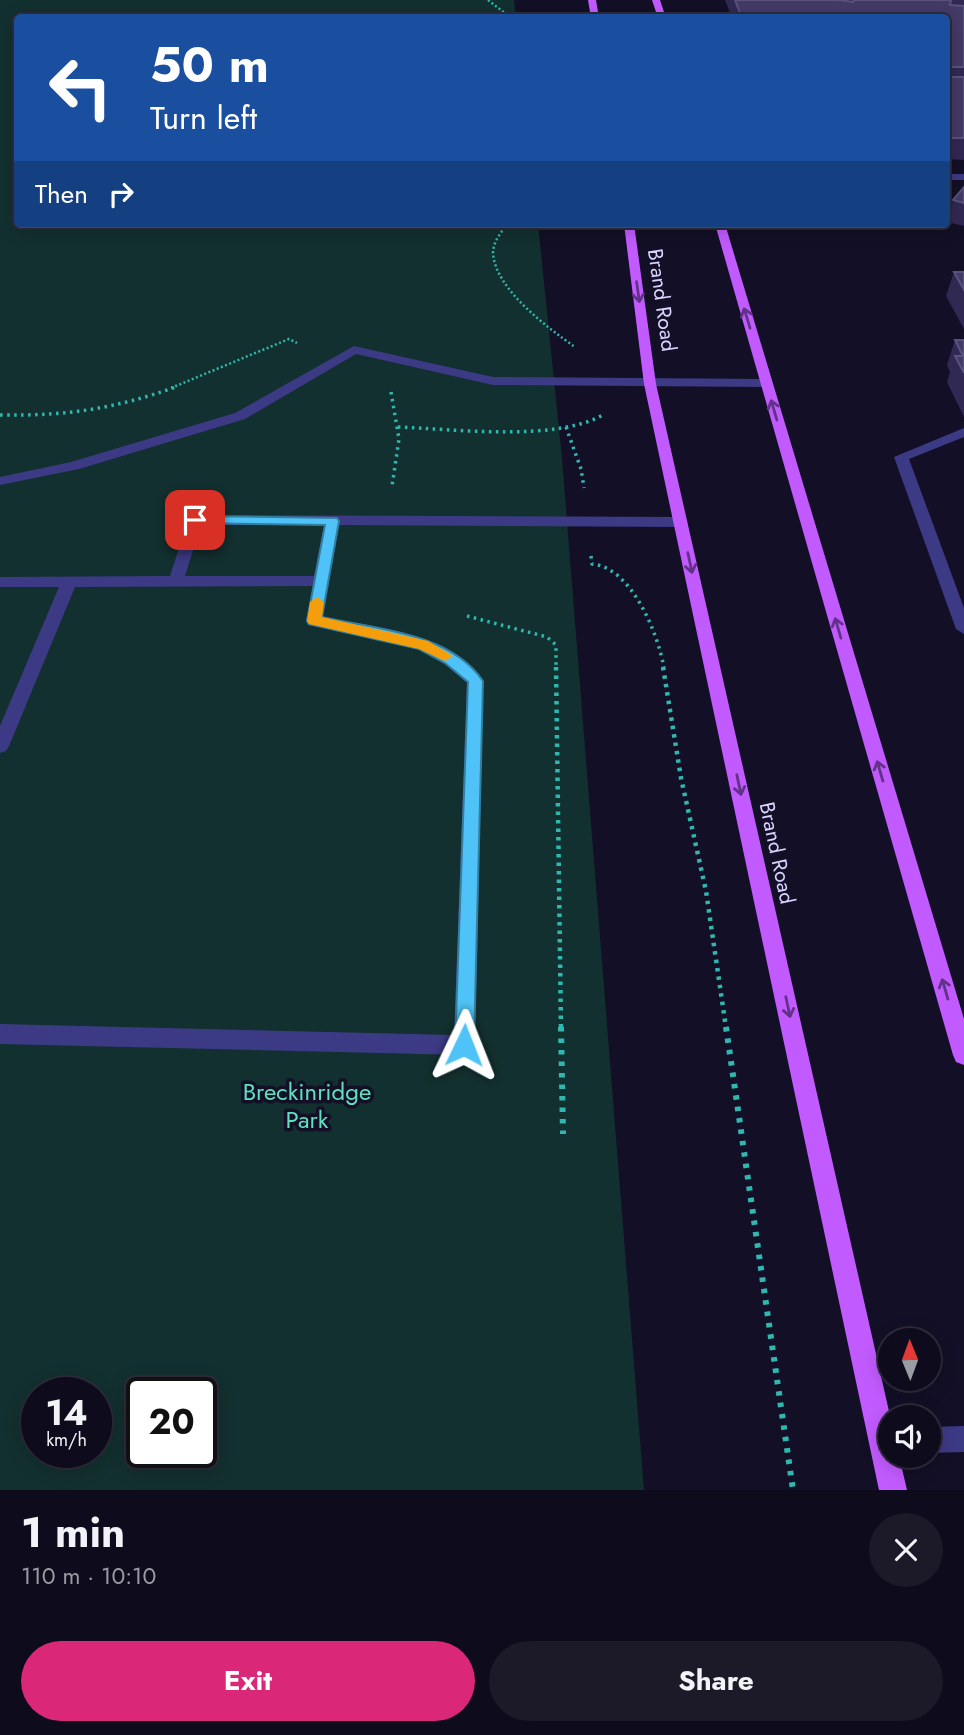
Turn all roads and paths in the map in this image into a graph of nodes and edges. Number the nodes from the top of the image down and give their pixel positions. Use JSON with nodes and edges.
{"nodes":[{"id":1,"x":488,"y":0,"type":"edge"},
{"id":2,"x":506,"y":14,"type":"edge"},
{"id":3,"x":505,"y":228,"type":"edge"},
{"id":4,"x":630,"y":228,"type":"edge"},
{"id":5,"x":721,"y":228,"type":"edge"},
{"id":6,"x":583,"y":352,"type":"dead end"},
{"id":7,"x":766,"y":383,"type":"junction"},
{"id":8,"x":650,"y":384,"type":"junction"},
{"id":9,"x":606,"y":412,"type":"dead end"},
{"id":10,"x":398,"y":427,"type":"dead end"},
{"id":11,"x":566,"y":427,"type":"junction"},
{"id":12,"x":964,"y":432,"type":"edge"},
{"id":13,"x":0,"y":481,"type":"edge"},
{"id":14,"x":584,"y":490,"type":"dead end"},
{"id":15,"x":332,"y":521,"type":"junction"},
{"id":16,"x":681,"y":522,"type":"junction"},
{"id":17,"x":591,"y":551,"type":"dead end"},
{"id":18,"x":321,"y":581,"type":"junction"},
{"id":19,"x":0,"y":582,"type":"edge"},
{"id":20,"x":69,"y":582,"type":"junction"},
{"id":21,"x":176,"y":582,"type":"junction"},
{"id":22,"x":467,"y":616,"type":"dead end"},
{"id":23,"x":964,"y":629,"type":"edge"},
{"id":24,"x":0,"y":746,"type":"edge"},
{"id":25,"x":0,"y":1034,"type":"edge"},
{"id":26,"x":964,"y":1055,"type":"edge"},
{"id":27,"x":563,"y":1134,"type":"dead end"},
{"id":28,"x":879,"y":1405,"type":"edge"},
{"id":29,"x":964,"y":1439,"type":"edge"},
{"id":30,"x":941,"y":1440,"type":"edge"},
{"id":31,"x":890,"y":1468,"type":"edge"},
{"id":32,"x":793,"y":1490,"type":"edge"},
{"id":33,"x":893,"y":1490,"type":"edge"}],
"edges":[{"from":1,"to":2,"type":"path"},
{"from":3,"to":6,"type":"path"},
{"from":4,"to":8,"type":"main road","name":"Brand Road","one_way":true},
{"from":7,"to":5,"type":"main road","one_way":true},
{"from":7,"to":8,"type":"street"},
{"from":26,"to":7,"type":"main road","one_way":true},
{"from":8,"to":13,"type":"street"},
{"from":8,"to":16,"type":"main road","name":"Brand Road"},
{"from":9,"to":11,"type":"path"},
{"from":10,"to":11,"type":"path"},
{"from":11,"to":14,"type":"path"},
{"from":12,"to":23,"type":"street"},
{"from":15,"to":16,"type":"street"},
{"from":15,"to":18,"type":"street"},
{"from":15,"to":21,"type":"street"},
{"from":16,"to":28,"type":"main road","name":"Brand Road","one_way":true},
{"from":17,"to":32,"type":"path"},
{"from":18,"to":21,"type":"street"},
{"from":18,"to":25,"type":"street"},
{"from":19,"to":20,"type":"street"},
{"from":20,"to":21,"type":"street"},
{"from":20,"to":24,"type":"street"},
{"from":22,"to":27,"type":"path"},
{"from":29,"to":30,"type":"street"},
{"from":31,"to":33,"type":"main road","name":"Brand Road"}]}
